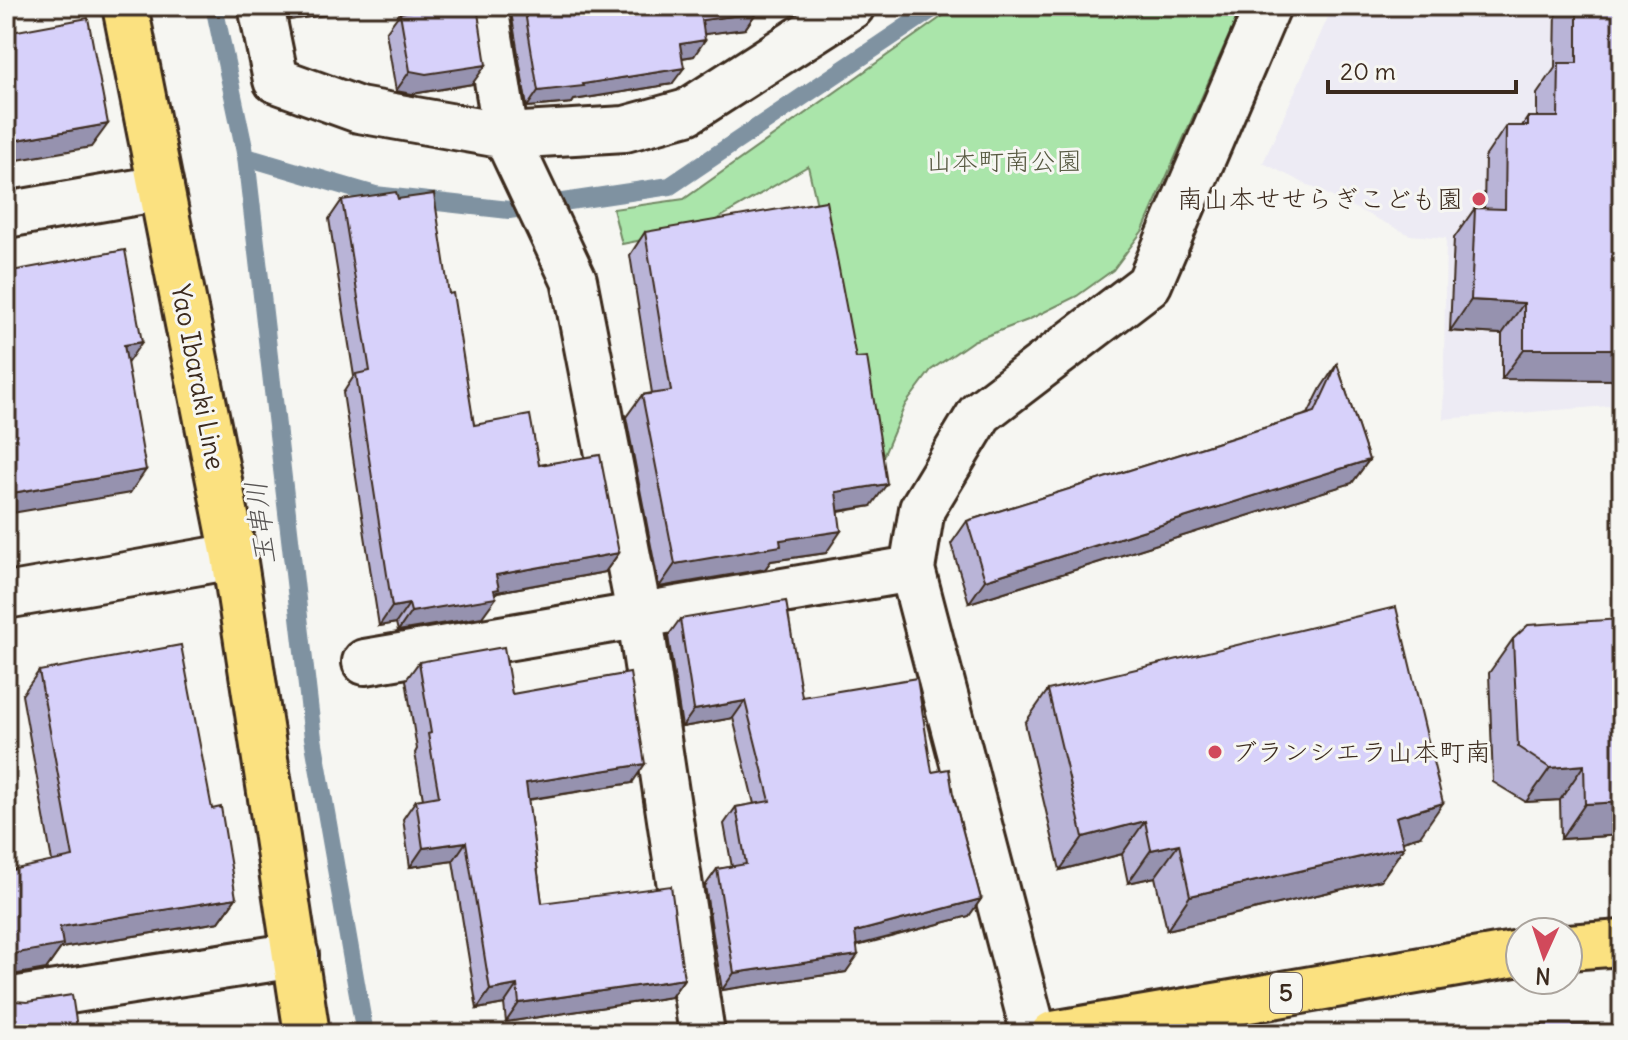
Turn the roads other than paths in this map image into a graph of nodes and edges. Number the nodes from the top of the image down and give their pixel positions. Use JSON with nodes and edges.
{"nodes":[{"id":1,"x":125,"y":6,"type":"edge"},
{"id":2,"x":261,"y":6,"type":"edge"},
{"id":3,"x":485,"y":6,"type":"edge"},
{"id":4,"x":852,"y":6,"type":"edge"},
{"id":5,"x":1268,"y":6,"type":"edge"},
{"id":6,"x":506,"y":136,"type":"junction"},
{"id":7,"x":161,"y":188,"type":"junction"},
{"id":8,"x":6,"y":215,"type":"edge"},
{"id":9,"x":234,"y":556,"type":"junction"},
{"id":10,"x":912,"y":569,"type":"junction"},
{"id":11,"x":6,"y":596,"type":"edge"},
{"id":12,"x":640,"y":618,"type":"junction"},
{"id":13,"x":365,"y":662,"type":"dead end"},
{"id":14,"x":1622,"y":943,"type":"edge"},
{"id":15,"x":1584,"y":946,"type":"edge"},
{"id":16,"x":296,"y":955,"type":"junction"},
{"id":17,"x":1504,"y":956,"type":"edge"},
{"id":18,"x":6,"y":1001,"type":"edge"},
{"id":19,"x":307,"y":1034,"type":"edge"},
{"id":20,"x":702,"y":1034,"type":"edge"},
{"id":21,"x":1034,"y":1034,"type":"edge"},
{"id":22,"x":1053,"y":1034,"type":"edge"}],
"edges":[{"from":1,"to":7,"type":"main road","name":"Yao Ibaraki Line"},
{"from":2,"to":6,"type":"street"},
{"from":3,"to":6,"type":"street"},
{"from":4,"to":6,"type":"street"},
{"from":5,"to":10,"type":"street"},
{"from":6,"to":12,"type":"street"},
{"from":7,"to":8,"type":"street"},
{"from":7,"to":9,"type":"main road","name":"Yao Ibaraki Line"},
{"from":9,"to":11,"type":"street"},
{"from":9,"to":16,"type":"main road","name":"Yao Ibaraki Line"},
{"from":10,"to":12,"type":"street"},
{"from":10,"to":21,"type":"street"},
{"from":12,"to":13,"type":"street"},
{"from":12,"to":20,"type":"street"},
{"from":14,"to":15,"type":"main road"},
{"from":16,"to":18,"type":"street"},
{"from":16,"to":19,"type":"main road","name":"Yao Ibaraki Line"},
{"from":17,"to":22,"type":"main road","number":"5"}]}
